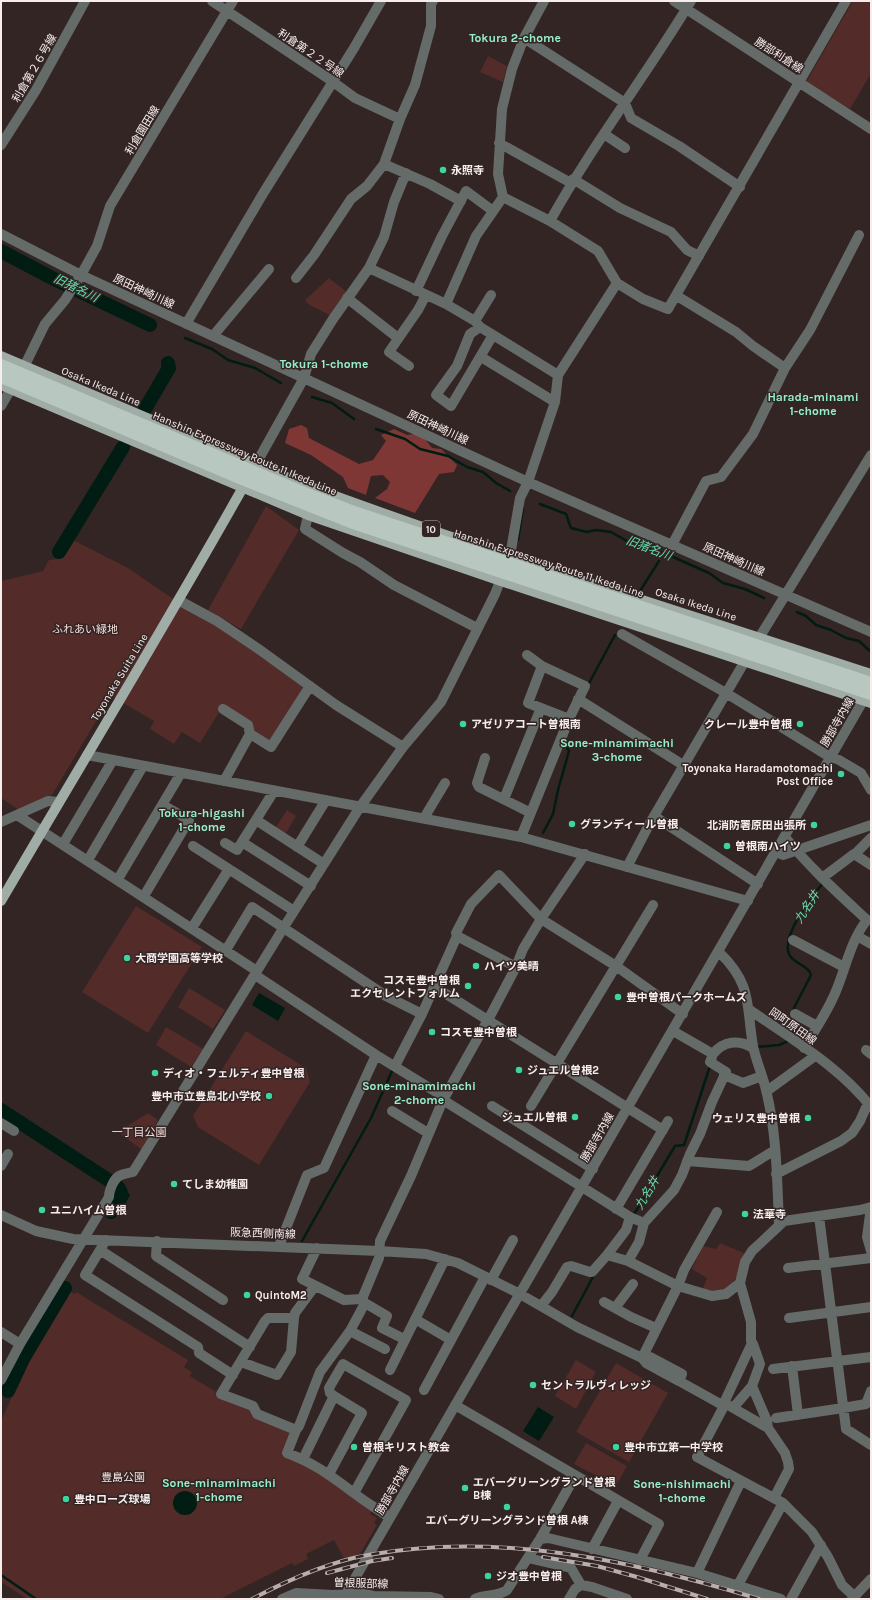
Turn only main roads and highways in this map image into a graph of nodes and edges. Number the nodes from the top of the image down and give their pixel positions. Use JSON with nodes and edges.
{"nodes":[{"id":1,"x":1,"y":356,"type":"edge"},
{"id":2,"x":1,"y":364,"type":"edge"},
{"id":3,"x":1,"y":377,"type":"edge"},
{"id":4,"x":1,"y":385,"type":"edge"},
{"id":5,"x":256,"y":464,"type":"junction"},
{"id":6,"x":243,"y":488,"type":"junction"},
{"id":7,"x":871,"y":674,"type":"edge"},
{"id":8,"x":871,"y":683,"type":"edge"},
{"id":9,"x":868,"y":699,"type":"edge"},
{"id":10,"x":1,"y":901,"type":"edge"}],
"edges":[{"from":1,"to":5,"type":"main road","name":"Osaka Ikeda Line","number":"10"},
{"from":2,"to":8,"type":"highway","name":"Hanshin Expressway Route 11 Ikeda Line","bridge":true},
{"from":3,"to":9,"type":"highway","name":"Hanshin Expressway Route 11 Ikeda Line","bridge":true},
{"from":4,"to":6,"type":"main road","number":"10"},
{"from":5,"to":6,"type":"main road","name":"Toyonaka Suita Line"},
{"from":5,"to":7,"type":"main road","name":"Osaka Ikeda Line","number":"10"},
{"from":6,"to":9,"type":"main road","number":"10"},
{"from":6,"to":10,"type":"main road","name":"Toyonaka Suita Line"}]}
